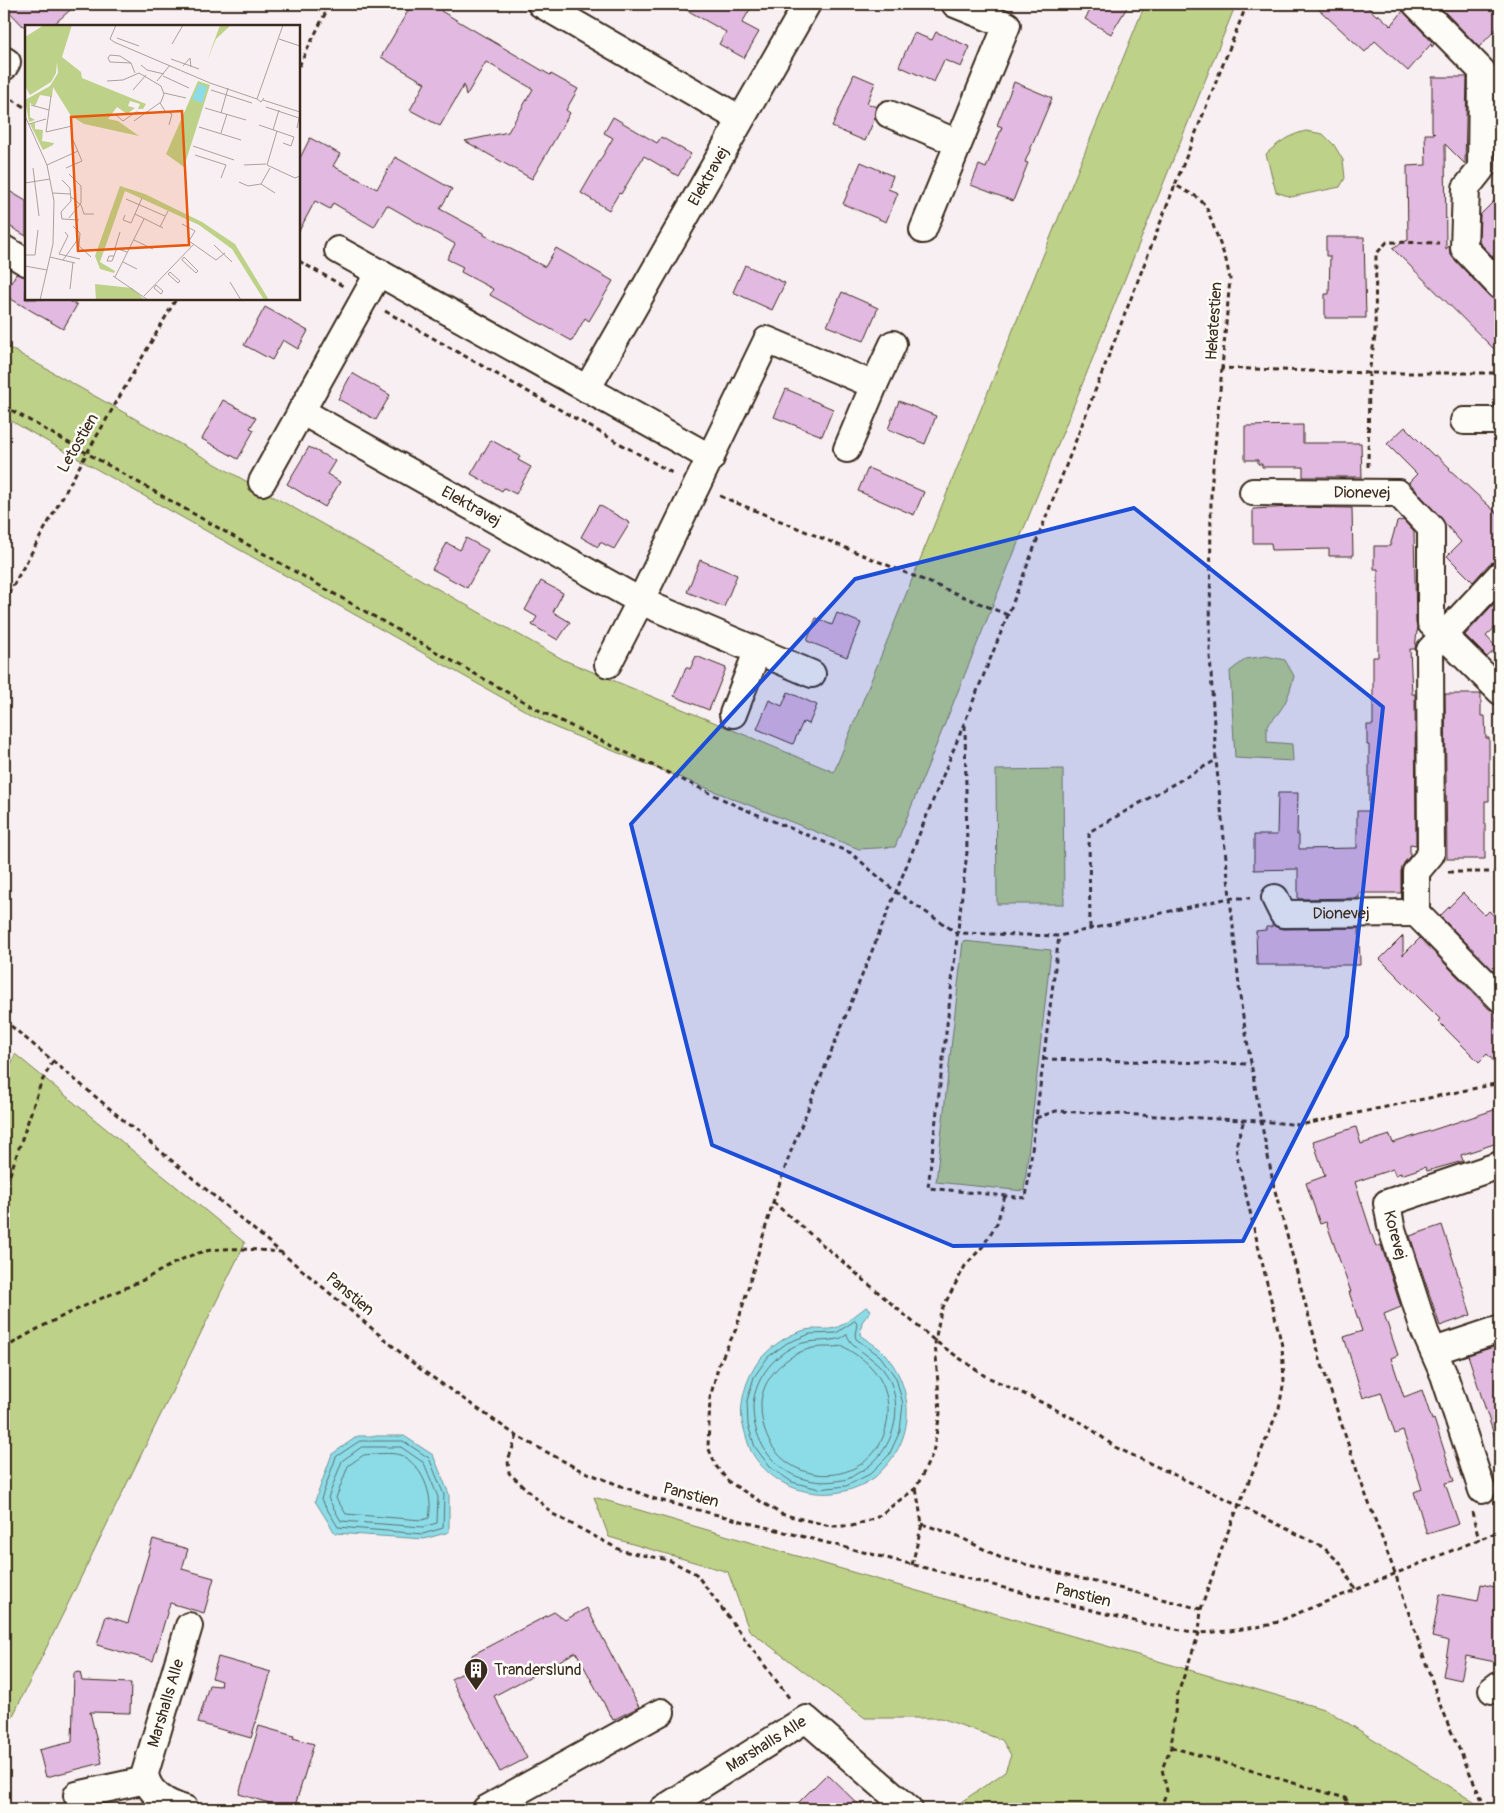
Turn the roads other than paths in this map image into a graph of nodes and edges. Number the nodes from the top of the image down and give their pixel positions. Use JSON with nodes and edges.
{"nodes":[{"id":1,"x":542,"y":4,"type":"edge"},
{"id":2,"x":806,"y":4,"type":"edge"},
{"id":3,"x":1416,"y":4,"type":"edge"},
{"id":4,"x":970,"y":7,"type":"edge"},
{"id":5,"x":4,"y":60,"type":"edge"},
{"id":6,"x":4,"y":67,"type":"edge"},
{"id":7,"x":1482,"y":71,"type":"junction"},
{"id":8,"x":1500,"y":90,"type":"edge"},
{"id":9,"x":889,"y":114,"type":"dead end"},
{"id":10,"x":740,"y":119,"type":"junction"},
{"id":11,"x":958,"y":143,"type":"junction"},
{"id":12,"x":1500,"y":149,"type":"edge"},
{"id":13,"x":1481,"y":169,"type":"junction"},
{"id":14,"x":923,"y":230,"type":"dead end"},
{"id":15,"x":4,"y":249,"type":"edge"},
{"id":16,"x":338,"y":250,"type":"dead end"},
{"id":17,"x":25,"y":261,"type":"edge"},
{"id":18,"x":379,"y":272,"type":"junction"},
{"id":19,"x":1500,"y":286,"type":"edge"},
{"id":20,"x":893,"y":344,"type":"dead end"},
{"id":21,"x":874,"y":385,"type":"junction"},
{"id":22,"x":587,"y":389,"type":"junction"},
{"id":23,"x":302,"y":411,"type":"junction"},
{"id":24,"x":1464,"y":421,"type":"dead end"},
{"id":25,"x":1500,"y":421,"type":"edge"},
{"id":26,"x":847,"y":449,"type":"dead end"},
{"id":27,"x":711,"y":458,"type":"junction"},
{"id":28,"x":262,"y":482,"type":"dead end"},
{"id":29,"x":1253,"y":492,"type":"dead end"},
{"id":30,"x":1500,"y":575,"type":"edge"},
{"id":31,"x":640,"y":602,"type":"junction"},
{"id":32,"x":1445,"y":635,"type":"junction"},
{"id":33,"x":757,"y":652,"type":"junction"},
{"id":34,"x":608,"y":664,"type":"dead end"},
{"id":35,"x":812,"y":674,"type":"dead end"},
{"id":36,"x":1500,"y":691,"type":"edge"},
{"id":37,"x":734,"y":714,"type":"dead end"},
{"id":38,"x":1275,"y":898,"type":"dead end"},
{"id":39,"x":1416,"y":913,"type":"junction"},
{"id":40,"x":1500,"y":998,"type":"edge"},
{"id":41,"x":1500,"y":1165,"type":"edge"},
{"id":42,"x":1500,"y":1329,"type":"edge"},
{"id":43,"x":1434,"y":1351,"type":"junction"},
{"id":44,"x":1482,"y":1490,"type":"dead end"},
{"id":45,"x":188,"y":1626,"type":"dead end"},
{"id":46,"x":661,"y":1712,"type":"dead end"},
{"id":47,"x":146,"y":1780,"type":"junction"},
{"id":48,"x":77,"y":1795,"type":"dead end"},
{"id":49,"x":498,"y":1808,"type":"edge"},
{"id":50,"x":185,"y":1809,"type":"edge"},
{"id":51,"x":663,"y":1809,"type":"edge"},
{"id":52,"x":909,"y":1809,"type":"edge"}],
"edges":[{"from":1,"to":10,"type":"street"},
{"from":2,"to":10,"type":"street","name":"Elektravej"},
{"from":3,"to":7,"type":"street"},
{"from":4,"to":11,"type":"street"},
{"from":5,"to":6,"type":"street"},
{"from":7,"to":8,"type":"street"},
{"from":7,"to":13,"type":"street"},
{"from":9,"to":11,"type":"street"},
{"from":10,"to":22,"type":"street","name":"Elektravej"},
{"from":11,"to":14,"type":"street"},
{"from":12,"to":13,"type":"street"},
{"from":13,"to":19,"type":"street"},
{"from":15,"to":17,"type":"street"},
{"from":16,"to":18,"type":"street"},
{"from":18,"to":22,"type":"street"},
{"from":18,"to":23,"type":"street"},
{"from":20,"to":21,"type":"street"},
{"from":21,"to":26,"type":"street"},
{"from":21,"to":27,"type":"street"},
{"from":22,"to":27,"type":"street"},
{"from":23,"to":28,"type":"street"},
{"from":23,"to":31,"type":"street","name":"Elektravej"},
{"from":24,"to":25,"type":"street"},
{"from":27,"to":31,"type":"street"},
{"from":29,"to":32,"type":"street","name":"Dionevej"},
{"from":30,"to":32,"type":"street"},
{"from":31,"to":33,"type":"street","name":"Elektravej"},
{"from":31,"to":34,"type":"street"},
{"from":32,"to":36,"type":"street","name":"Dionevej"},
{"from":32,"to":39,"type":"street"},
{"from":33,"to":35,"type":"street","name":"Elektravej"},
{"from":33,"to":37,"type":"street"},
{"from":38,"to":39,"type":"street","name":"Dionevej"},
{"from":39,"to":40,"type":"street"},
{"from":41,"to":43,"type":"street","name":"Korevej"},
{"from":42,"to":43,"type":"street"},
{"from":43,"to":44,"type":"street","name":"Korevej"},
{"from":45,"to":47,"type":"street","name":"Marshalls Alle"},
{"from":46,"to":49,"type":"street"},
{"from":47,"to":48,"type":"street"},
{"from":47,"to":50,"type":"street"},
{"from":51,"to":52,"type":"street","name":"Marshalls Alle"}]}
